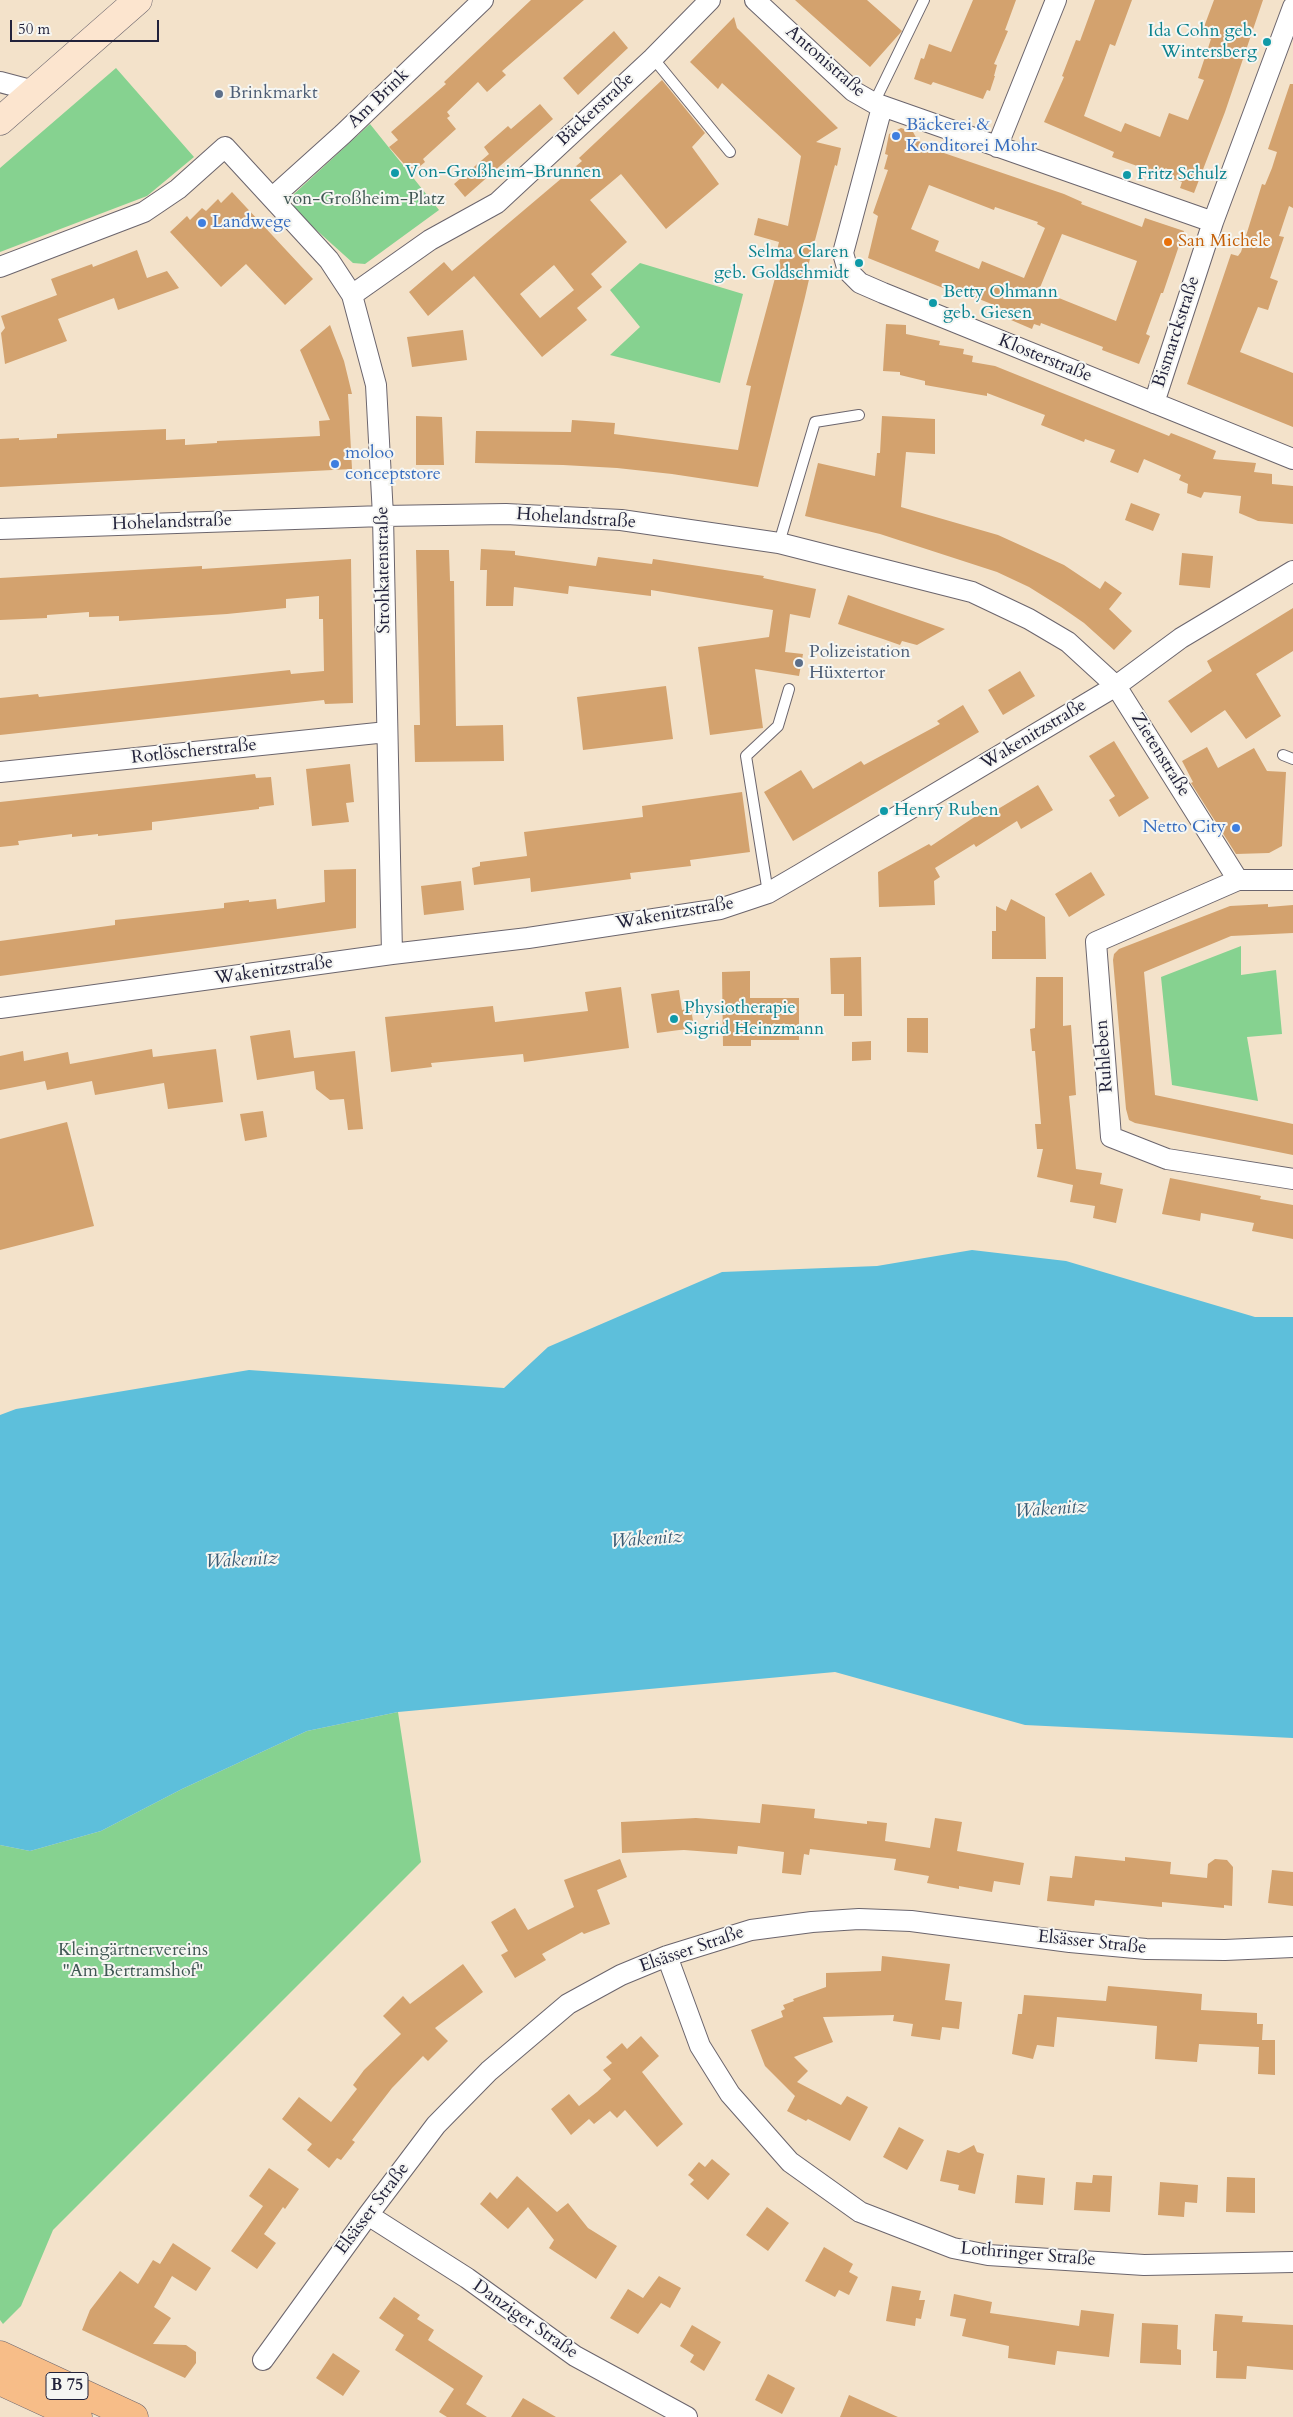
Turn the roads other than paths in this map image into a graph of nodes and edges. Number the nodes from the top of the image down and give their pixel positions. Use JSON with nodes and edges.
{"nodes":[{"id":1,"x":138,"y":0,"type":"edge"},
{"id":2,"x":483,"y":0,"type":"edge"},
{"id":3,"x":710,"y":0,"type":"edge"},
{"id":4,"x":755,"y":0,"type":"edge"},
{"id":5,"x":924,"y":0,"type":"edge"},
{"id":6,"x":1056,"y":0,"type":"edge"},
{"id":7,"x":1293,"y":7,"type":"edge"},
{"id":8,"x":1287,"y":42,"type":"edge"},
{"id":9,"x":652,"y":58,"type":"junction"},
{"id":10,"x":0,"y":82,"type":"edge"},
{"id":11,"x":34,"y":91,"type":"junction"},
{"id":12,"x":878,"y":105,"type":"junction"},
{"id":13,"x":0,"y":121,"type":"edge"},
{"id":14,"x":997,"y":147,"type":"junction"},
{"id":15,"x":730,"y":152,"type":"dead end"},
{"id":16,"x":273,"y":197,"type":"junction"},
{"id":17,"x":1213,"y":222,"type":"junction"},
{"id":18,"x":0,"y":268,"type":"edge"},
{"id":19,"x":352,"y":296,"type":"junction"},
{"id":20,"x":1154,"y":403,"type":"junction"},
{"id":21,"x":859,"y":415,"type":"dead end"},
{"id":22,"x":1293,"y":459,"type":"edge"},
{"id":23,"x":384,"y":516,"type":"junction"},
{"id":24,"x":0,"y":528,"type":"edge"},
{"id":25,"x":779,"y":543,"type":"junction"},
{"id":26,"x":1293,"y":570,"type":"edge"},
{"id":27,"x":1116,"y":686,"type":"junction"},
{"id":28,"x":789,"y":689,"type":"dead end"},
{"id":29,"x":388,"y":732,"type":"junction"},
{"id":30,"x":0,"y":772,"type":"edge"},
{"id":31,"x":1293,"y":875,"type":"edge"},
{"id":32,"x":1238,"y":880,"type":"junction"},
{"id":33,"x":768,"y":893,"type":"junction"},
{"id":34,"x":392,"y":954,"type":"junction"},
{"id":35,"x":0,"y":1008,"type":"edge"},
{"id":36,"x":1293,"y":1179,"type":"edge"},
{"id":37,"x":1293,"y":1947,"type":"edge"},
{"id":38,"x":667,"y":1956,"type":"junction"},
{"id":39,"x":368,"y":2215,"type":"junction"},
{"id":40,"x":1293,"y":2262,"type":"edge"},
{"id":41,"x":0,"y":2355,"type":"edge"},
{"id":42,"x":263,"y":2360,"type":"dead end"},
{"id":43,"x":0,"y":2381,"type":"edge"},
{"id":44,"x":78,"y":2417,"type":"edge"},
{"id":45,"x":134,"y":2417,"type":"edge"},
{"id":46,"x":687,"y":2417,"type":"edge"}],
"edges":[{"from":1,"to":11,"type":"main road"},
{"from":2,"to":16,"type":"street","name":"Am Brink"},
{"from":3,"to":9,"type":"street","name":"Bäckerstraße"},
{"from":4,"to":12,"type":"street","name":"Antonistraße"},
{"from":5,"to":12,"type":"lane"},
{"from":6,"to":14,"type":"street"},
{"from":7,"to":8,"type":"street","name":"Bismarckstraße"},
{"from":8,"to":17,"type":"street","name":"Bismarckstraße"},
{"from":9,"to":15,"type":"lane"},
{"from":9,"to":19,"type":"street","name":"Bäckerstraße"},
{"from":10,"to":11,"type":"street"},
{"from":11,"to":13,"type":"main road"},
{"from":12,"to":14,"type":"street","name":"Antonistraße"},
{"from":12,"to":20,"type":"street","name":"Klosterstraße"},
{"from":14,"to":17,"type":"street","name":"Antonistraße"},
{"from":16,"to":18,"type":"street","name":"Strohkatenstraße"},
{"from":16,"to":19,"type":"street","name":"Strohkatenstraße"},
{"from":17,"to":20,"type":"street","name":"Bismarckstraße"},
{"from":19,"to":23,"type":"street","name":"Strohkatenstraße"},
{"from":20,"to":22,"type":"street","name":"Klosterstraße"},
{"from":21,"to":25,"type":"lane"},
{"from":23,"to":24,"type":"street","name":"Hohelandstraße"},
{"from":23,"to":25,"type":"street","name":"Hohelandstraße"},
{"from":23,"to":29,"type":"street","name":"Strohkatenstraße"},
{"from":25,"to":27,"type":"street","name":"Hohelandstraße"},
{"from":26,"to":27,"type":"street","name":"Wakenitzstraße"},
{"from":27,"to":32,"type":"street","name":"Zietenstraße"},
{"from":27,"to":33,"type":"street","name":"Wakenitzstraße"},
{"from":28,"to":33,"type":"lane"},
{"from":29,"to":30,"type":"street","name":"Rotlöscherstraße"},
{"from":29,"to":34,"type":"street","name":"Strohkatenstraße"},
{"from":31,"to":32,"type":"street"},
{"from":32,"to":36,"type":"street","name":"Ruhleben"},
{"from":33,"to":34,"type":"street","name":"Wakenitzstraße"},
{"from":34,"to":35,"type":"street","name":"Wakenitzstraße"},
{"from":37,"to":38,"type":"street","name":"Elsässer Straße"},
{"from":38,"to":39,"type":"street","name":"Elsässer Straße"},
{"from":38,"to":40,"type":"street","name":"Lothringer Straße"},
{"from":39,"to":42,"type":"street","name":"Elsässer Straße"},
{"from":39,"to":46,"type":"street","name":"Danziger Straße"},
{"from":41,"to":45,"type":"main road","number":"B 75"},
{"from":43,"to":44,"type":"main road","number":"B 75"}]}
